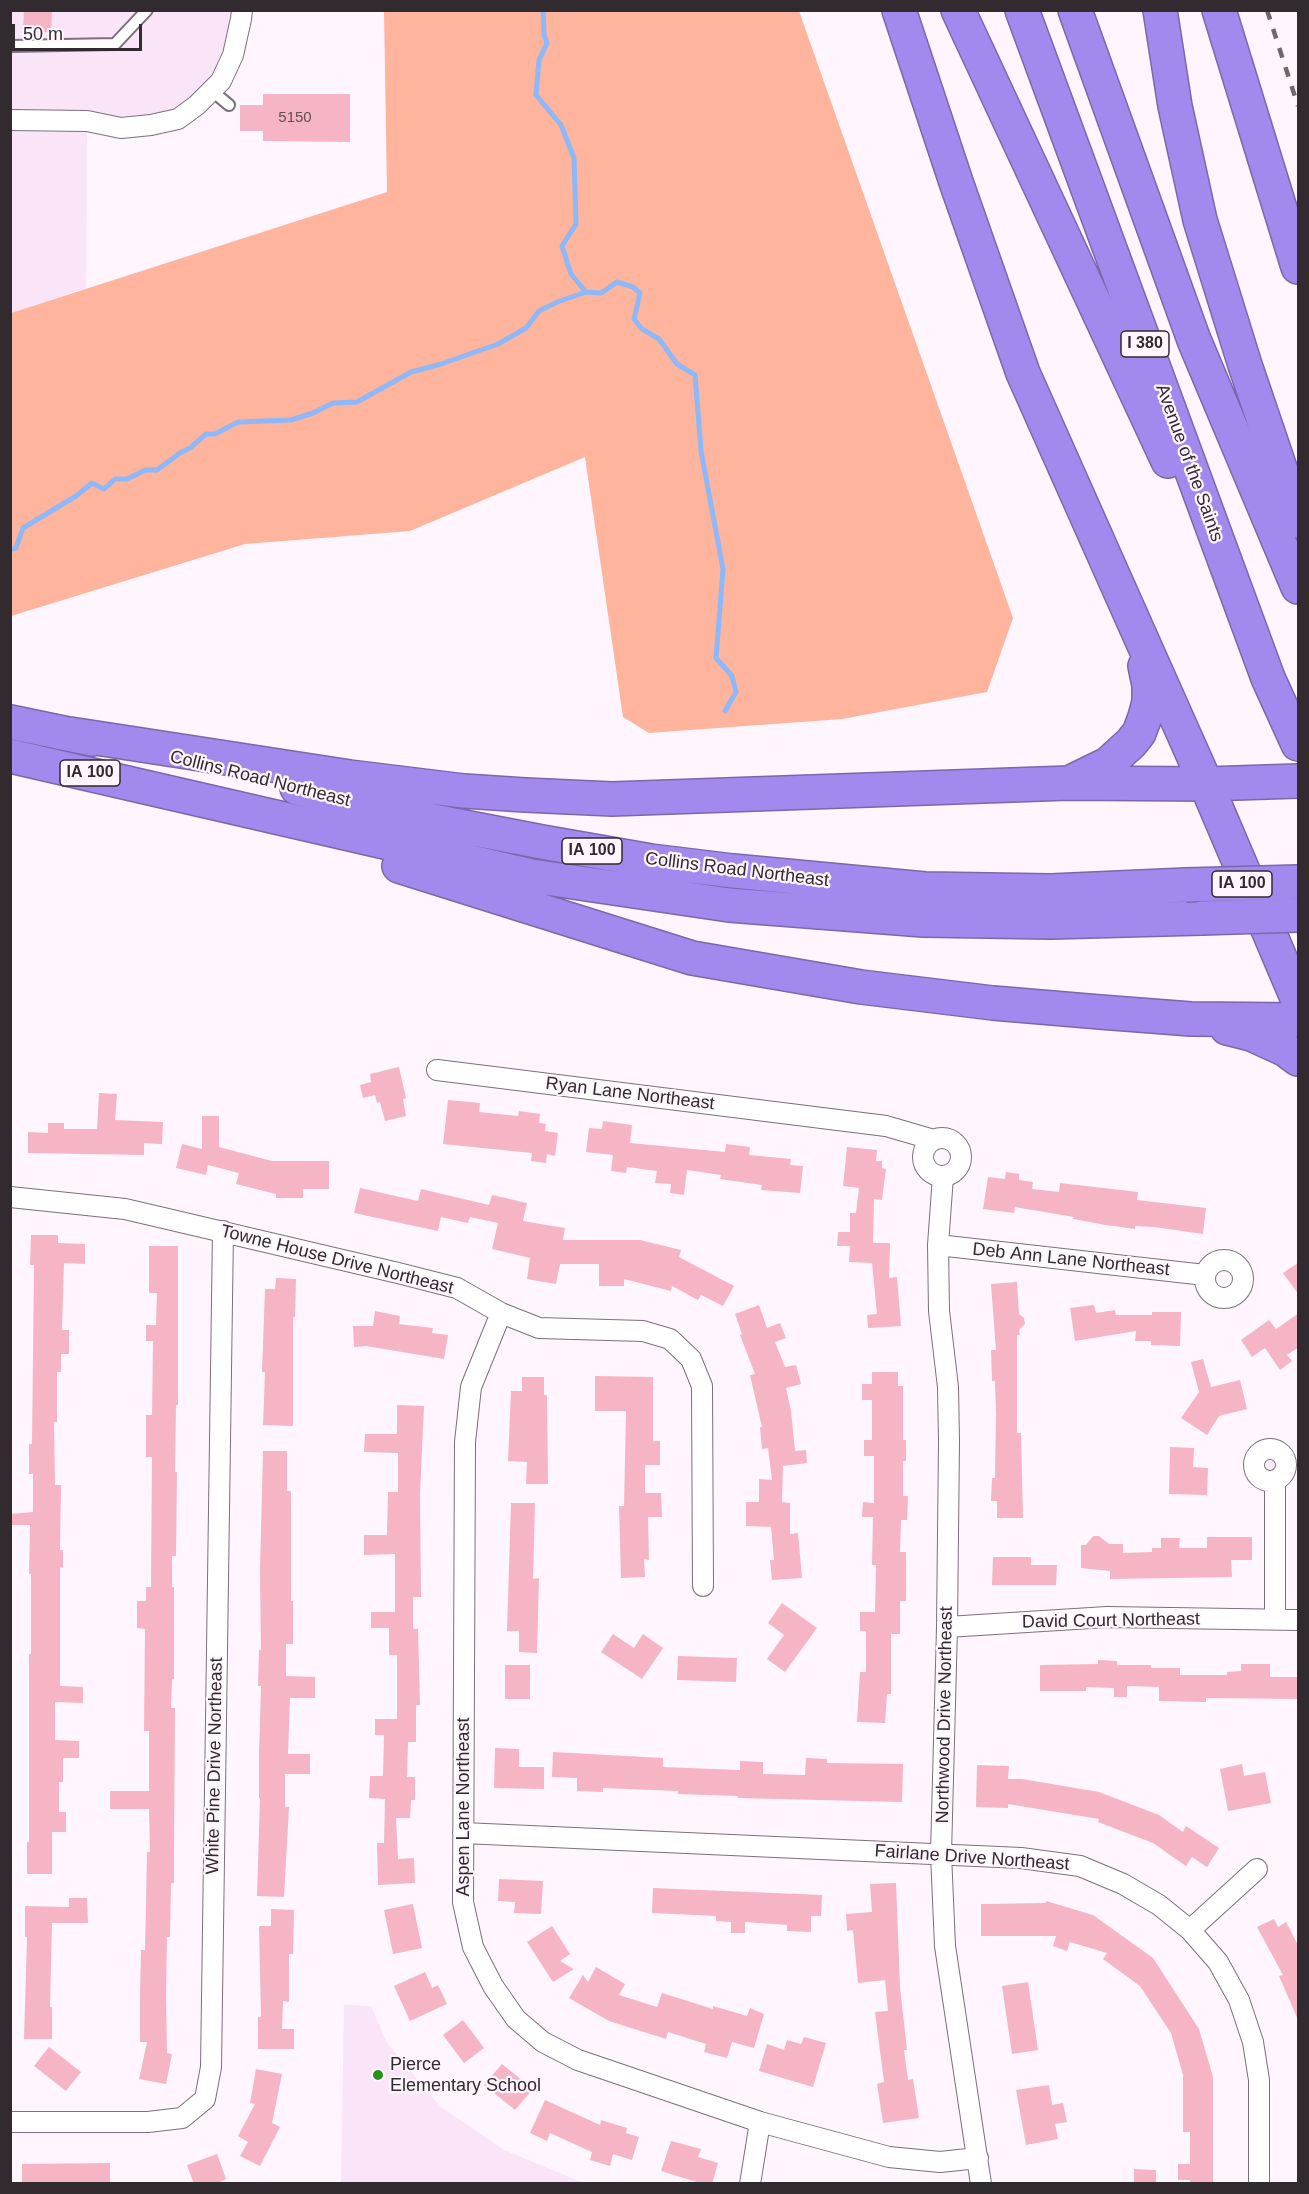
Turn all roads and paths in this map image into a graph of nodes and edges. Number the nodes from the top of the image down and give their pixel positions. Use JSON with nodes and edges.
{"nodes":[{"id":1,"x":134,"y":10,"type":"edge"},
{"id":2,"x":147,"y":10,"type":"edge"},
{"id":3,"x":242,"y":10,"type":"edge"},
{"id":4,"x":899,"y":10,"type":"edge"},
{"id":5,"x":958,"y":10,"type":"edge"},
{"id":6,"x":1022,"y":10,"type":"edge"},
{"id":7,"x":1075,"y":10,"type":"edge"},
{"id":8,"x":1160,"y":10,"type":"edge"},
{"id":9,"x":1219,"y":10,"type":"edge"},
{"id":10,"x":134,"y":24,"type":"junction"},
{"id":11,"x":10,"y":46,"type":"edge"},
{"id":12,"x":211,"y":90,"type":"junction"},
{"id":13,"x":229,"y":105,"type":"dead end"},
{"id":14,"x":10,"y":120,"type":"edge"},
{"id":15,"x":1299,"y":267,"type":"edge"},
{"id":16,"x":1299,"y":521,"type":"edge"},
{"id":17,"x":1299,"y":587,"type":"edge"},
{"id":18,"x":1127,"y":610,"type":"junction"},
{"id":19,"x":1268,"y":678,"type":"junction"},
{"id":20,"x":10,"y":722,"type":"edge"},
{"id":21,"x":70,"y":734,"type":"junction"},
{"id":22,"x":1299,"y":744,"type":"edge"},
{"id":23,"x":10,"y":756,"type":"edge"},
{"id":24,"x":1299,"y":781,"type":"edge"},
{"id":25,"x":1069,"y":783,"type":"junction"},
{"id":26,"x":1206,"y":784,"type":"junction"},
{"id":27,"x":169,"y":792,"type":"junction"},
{"id":28,"x":1299,"y":882,"type":"edge"},
{"id":29,"x":1299,"y":915,"type":"edge"},
{"id":30,"x":1299,"y":1000,"type":"edge"},
{"id":31,"x":1191,"y":1019,"type":"junction"},
{"id":32,"x":1299,"y":1020,"type":"edge"},
{"id":33,"x":1299,"y":1059,"type":"edge"},
{"id":34,"x":437,"y":1070,"type":"dead end"},
{"id":35,"x":934,"y":1140,"type":"junction"},
{"id":36,"x":943,"y":1176,"type":"junction"},
{"id":37,"x":10,"y":1197,"type":"edge"},
{"id":38,"x":223,"y":1232,"type":"junction"},
{"id":39,"x":938,"y":1245,"type":"junction"},
{"id":40,"x":1205,"y":1275,"type":"dead end"},
{"id":41,"x":501,"y":1313,"type":"junction"},
{"id":42,"x":1275,"y":1481,"type":"dead end"},
{"id":43,"x":703,"y":1586,"type":"dead end"},
{"id":44,"x":1275,"y":1619,"type":"junction"},
{"id":45,"x":1299,"y":1620,"type":"edge"},
{"id":46,"x":947,"y":1627,"type":"junction"},
{"id":47,"x":463,"y":1833,"type":"junction"},
{"id":48,"x":941,"y":1854,"type":"junction"},
{"id":49,"x":1257,"y":1869,"type":"dead end"},
{"id":50,"x":1190,"y":1930,"type":"junction"},
{"id":51,"x":10,"y":2122,"type":"edge"},
{"id":52,"x":760,"y":2122,"type":"junction"},
{"id":53,"x":978,"y":2158,"type":"junction"},
{"id":54,"x":750,"y":2184,"type":"edge"},
{"id":55,"x":981,"y":2184,"type":"edge"},
{"id":56,"x":1259,"y":2184,"type":"edge"}],
"edges":[{"from":1,"to":10,"type":"lane"},
{"from":2,"to":10,"type":"lane"},
{"from":3,"to":12,"type":"street"},
{"from":4,"to":18,"type":"highway"},
{"from":5,"to":19,"type":"highway"},
{"from":6,"to":19,"type":"highway","name":"Avenue of the Saints","number":"I 380"},
{"from":7,"to":17,"type":"highway","number":"I 380"},
{"from":8,"to":16,"type":"highway"},
{"from":9,"to":15,"type":"highway"},
{"from":10,"to":11,"type":"lane"},
{"from":12,"to":13,"type":"lane"},
{"from":12,"to":14,"type":"street"},
{"from":18,"to":25,"type":"highway"},
{"from":18,"to":26,"type":"highway"},
{"from":19,"to":22,"type":"highway","name":"Avenue of the Saints","number":"I 380"},
{"from":20,"to":21,"type":"highway","name":"Collins Road Northeast","number":"IA 100"},
{"from":21,"to":25,"type":"highway"},
{"from":21,"to":28,"type":"highway","name":"Collins Road Northeast","number":"IA 100","bridge":true},
{"from":23,"to":27,"type":"highway","name":"Collins Road Northeast","number":"IA 100"},
{"from":24,"to":26,"type":"highway"},
{"from":25,"to":26,"type":"highway"},
{"from":26,"to":30,"type":"highway"},
{"from":27,"to":29,"type":"highway","name":"Collins Road Northeast","number":"IA 100","bridge":true},
{"from":27,"to":31,"type":"highway"},
{"from":31,"to":32,"type":"highway"},
{"from":31,"to":33,"type":"highway"},
{"from":34,"to":35,"type":"street","name":"Ryan Lane Northeast"},
{"from":35,"to":36,"type":"street"},
{"from":35,"to":36,"type":"street"},
{"from":36,"to":39,"type":"street","name":"Northwood Drive Northeast"},
{"from":37,"to":38,"type":"street","name":"Towne House Drive Northeast"},
{"from":38,"to":41,"type":"street","name":"Towne House Drive Northeast"},
{"from":38,"to":51,"type":"street","name":"White Pine Drive Northeast"},
{"from":39,"to":40,"type":"street","name":"Deb Ann Lane Northeast"},
{"from":39,"to":46,"type":"street","name":"Northwood Drive Northeast"},
{"from":41,"to":43,"type":"street","name":"Towne House Drive Northeast"},
{"from":41,"to":47,"type":"street","name":"Aspen Lane Northeast"},
{"from":42,"to":44,"type":"street"},
{"from":44,"to":45,"type":"street","name":"David Court Northeast"},
{"from":44,"to":46,"type":"street","name":"David Court Northeast"},
{"from":46,"to":48,"type":"street","name":"Northwood Drive Northeast"},
{"from":47,"to":48,"type":"street","name":"Fairlane Drive Northeast"},
{"from":47,"to":52,"type":"street","name":"Aspen Lane Northeast"},
{"from":48,"to":50,"type":"street","name":"Fairlane Drive Northeast"},
{"from":48,"to":53,"type":"street","name":"Northwood Drive Northeast"},
{"from":49,"to":50,"type":"street"},
{"from":50,"to":56,"type":"street","name":"Fairlane Drive Northeast"},
{"from":52,"to":53,"type":"street","name":"Aspen Lane Northeast"},
{"from":52,"to":54,"type":"street"},
{"from":53,"to":55,"type":"street","name":"Northwood Drive Northeast"}]}
